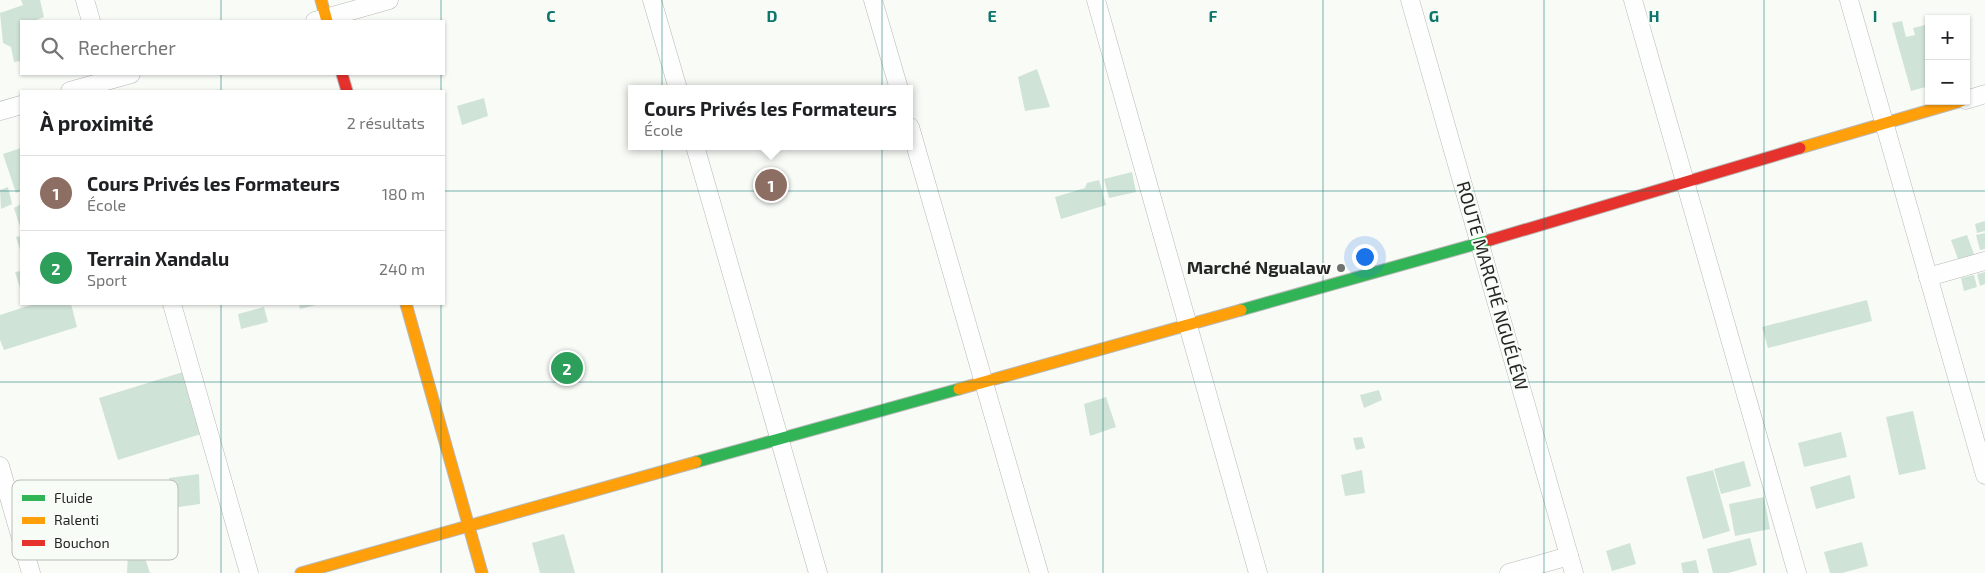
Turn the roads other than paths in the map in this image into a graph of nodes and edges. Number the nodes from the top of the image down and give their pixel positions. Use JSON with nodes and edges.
{"nodes":[{"id":1,"x":85,"y":0,"type":"edge"},
{"id":2,"x":321,"y":0,"type":"edge"},
{"id":3,"x":389,"y":0,"type":"edge"},
{"id":4,"x":652,"y":0,"type":"edge"},
{"id":5,"x":873,"y":0,"type":"edge"},
{"id":6,"x":1096,"y":0,"type":"edge"},
{"id":7,"x":1410,"y":0,"type":"edge"},
{"id":8,"x":1633,"y":0,"type":"edge"},
{"id":9,"x":1849,"y":0,"type":"edge"},
{"id":10,"x":91,"y":20,"type":"edge"},
{"id":11,"x":322,"y":20,"type":"edge"},
{"id":12,"x":128,"y":75,"type":"edge"},
{"id":13,"x":342,"y":75,"type":"edge"},
{"id":14,"x":108,"y":82,"type":"edge"},
{"id":15,"x":677,"y":85,"type":"edge"},
{"id":16,"x":897,"y":85,"type":"edge"},
{"id":17,"x":74,"y":90,"type":"edge"},
{"id":18,"x":346,"y":90,"type":"edge"},
{"id":19,"x":1985,"y":94,"type":"edge"},
{"id":20,"x":1970,"y":99,"type":"edge"},
{"id":21,"x":20,"y":105,"type":"edge"},
{"id":22,"x":1948,"y":105,"type":"edge"},
{"id":23,"x":0,"y":111,"type":"edge"},
{"id":24,"x":1884,"y":124,"type":"junction"},
{"id":25,"x":913,"y":137,"type":"edge"},
{"id":26,"x":696,"y":150,"type":"edge"},
{"id":27,"x":1686,"y":182,"type":"junction"},
{"id":28,"x":1479,"y":243,"type":"junction"},
{"id":29,"x":1985,"y":261,"type":"edge"},
{"id":30,"x":1928,"y":277,"type":"junction"},
{"id":31,"x":172,"y":305,"type":"edge"},
{"id":32,"x":406,"y":305,"type":"edge"},
{"id":33,"x":1187,"y":325,"type":"junction"},
{"id":34,"x":984,"y":382,"type":"junction"},
{"id":35,"x":779,"y":439,"type":"junction"},
{"id":36,"x":0,"y":466,"type":"edge"},
{"id":37,"x":1985,"y":475,"type":"edge"},
{"id":38,"x":12,"y":507,"type":"edge"},
{"id":39,"x":469,"y":526,"type":"junction"},
{"id":40,"x":27,"y":560,"type":"edge"},
{"id":41,"x":1571,"y":565,"type":"edge"},
{"id":42,"x":31,"y":573,"type":"edge"},
{"id":43,"x":249,"y":573,"type":"edge"},
{"id":44,"x":301,"y":573,"type":"edge"},
{"id":45,"x":482,"y":573,"type":"edge"},
{"id":46,"x":818,"y":573,"type":"edge"},
{"id":47,"x":1039,"y":573,"type":"edge"},
{"id":48,"x":1258,"y":573,"type":"edge"},
{"id":49,"x":1509,"y":573,"type":"edge"},
{"id":50,"x":1797,"y":573,"type":"edge"}],
"edges":[{"from":1,"to":10,"type":"street"},
{"from":2,"to":11,"type":"street"},
{"from":3,"to":11,"type":"street"},
{"from":4,"to":15,"type":"street"},
{"from":5,"to":16,"type":"street"},
{"from":6,"to":33,"type":"street"},
{"from":7,"to":28,"type":"street","name":"ROUTE MARCHÉ NGUÉLÉW"},
{"from":8,"to":27,"type":"street"},
{"from":9,"to":24,"type":"street"},
{"from":12,"to":14,"type":"street"},
{"from":13,"to":18,"type":"street"},
{"from":14,"to":17,"type":"street"},
{"from":19,"to":20,"type":"street"},
{"from":21,"to":23,"type":"street"},
{"from":22,"to":24,"type":"street"},
{"from":24,"to":27,"type":"street"},
{"from":24,"to":30,"type":"street"},
{"from":25,"to":34,"type":"street"},
{"from":26,"to":35,"type":"street"},
{"from":27,"to":28,"type":"street"},
{"from":27,"to":50,"type":"street"},
{"from":28,"to":33,"type":"street"},
{"from":28,"to":41,"type":"street","name":"ROUTE MARCHÉ NGUÉLÉW"},
{"from":29,"to":30,"type":"street"},
{"from":30,"to":37,"type":"street"},
{"from":31,"to":43,"type":"street"},
{"from":32,"to":39,"type":"street"},
{"from":33,"to":34,"type":"street"},
{"from":33,"to":48,"type":"street"},
{"from":34,"to":35,"type":"street"},
{"from":34,"to":47,"type":"street"},
{"from":35,"to":39,"type":"street"},
{"from":35,"to":46,"type":"street"},
{"from":36,"to":38,"type":"street"},
{"from":39,"to":44,"type":"street"},
{"from":39,"to":45,"type":"street"},
{"from":40,"to":42,"type":"street"},
{"from":41,"to":49,"type":"street"}]}
